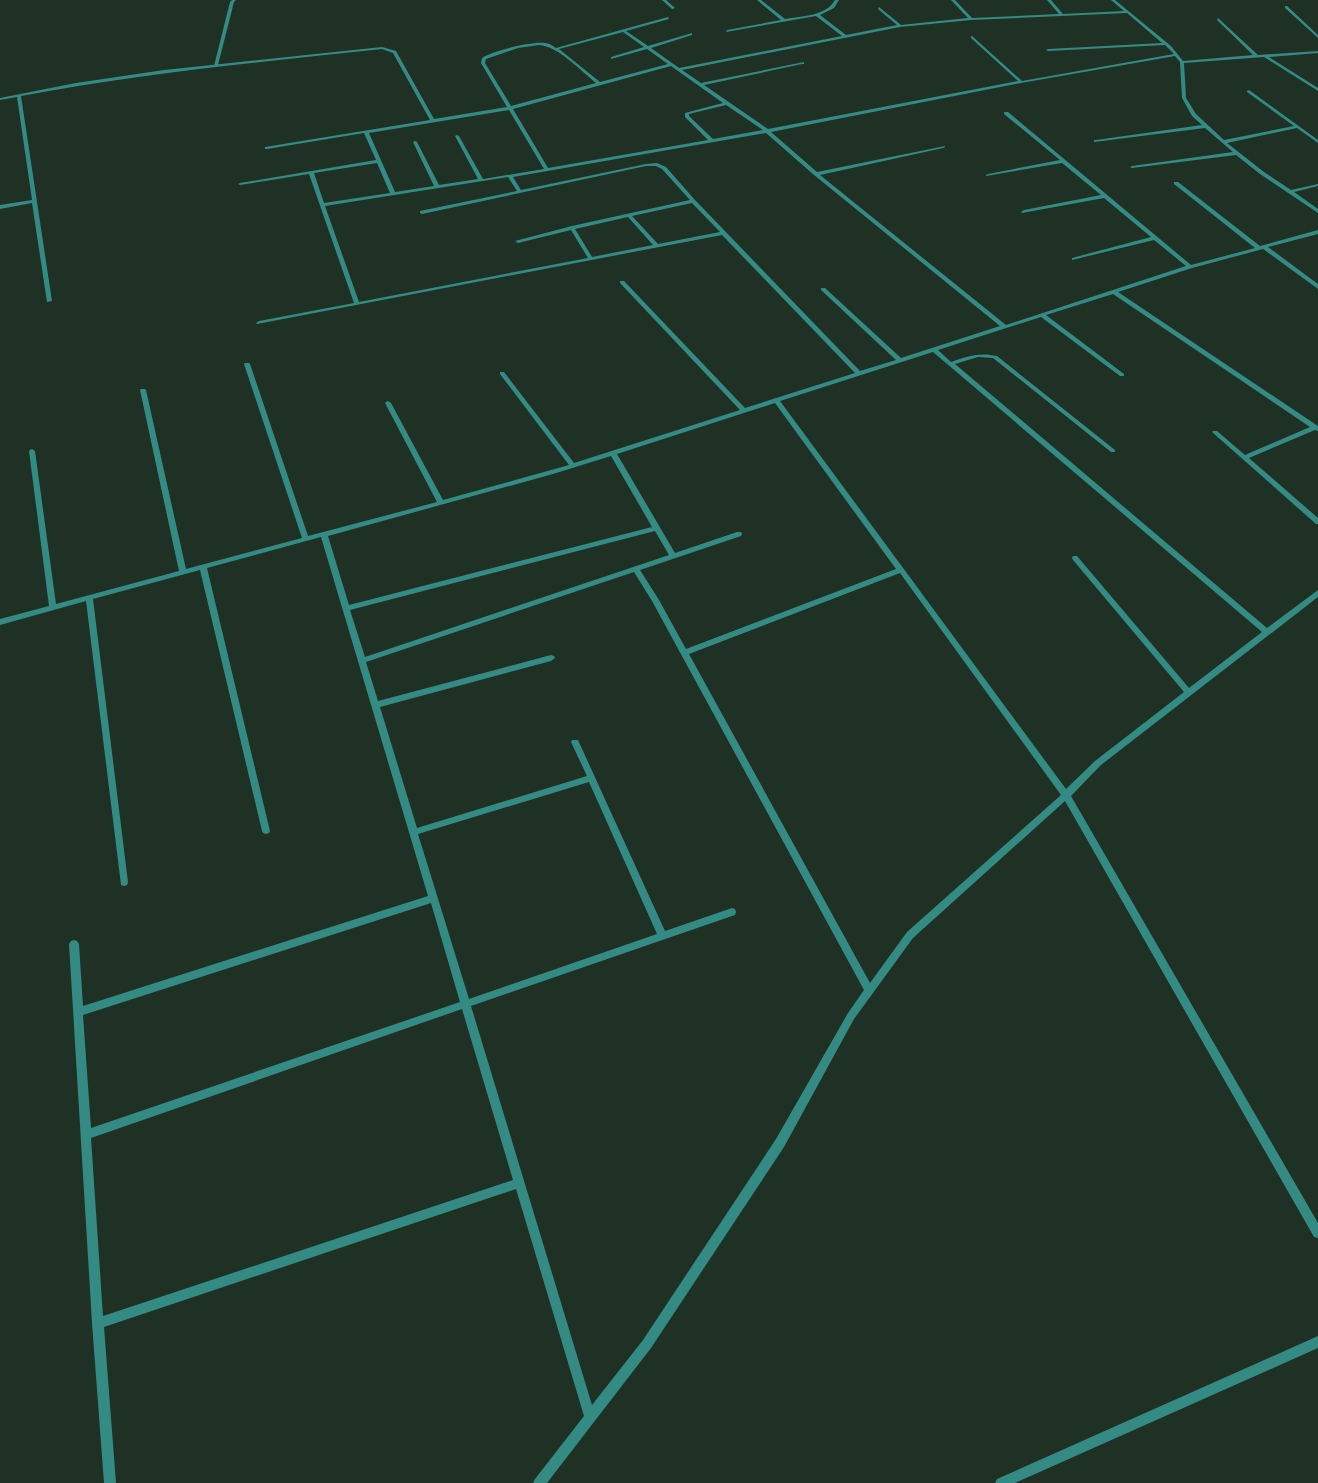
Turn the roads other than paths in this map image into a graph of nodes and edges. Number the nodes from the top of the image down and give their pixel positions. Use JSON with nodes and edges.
{"nodes":[{"id":1,"x":234,"y":0,"type":"edge"},
{"id":2,"x":664,"y":0,"type":"edge"},
{"id":3,"x":759,"y":0,"type":"edge"},
{"id":4,"x":837,"y":0,"type":"edge"},
{"id":5,"x":953,"y":0,"type":"edge"},
{"id":6,"x":1049,"y":0,"type":"edge"},
{"id":7,"x":1113,"y":0,"type":"edge"},
{"id":8,"x":1286,"y":7,"type":"dead end"},
{"id":9,"x":673,"y":8,"type":"dead end"},
{"id":10,"x":879,"y":8,"type":"dead end"},
{"id":11,"x":1127,"y":12,"type":"junction"},
{"id":12,"x":1061,"y":14,"type":"junction"},
{"id":13,"x":817,"y":15,"type":"junction"},
{"id":14,"x":668,"y":18,"type":"dead end"},
{"id":15,"x":971,"y":19,"type":"junction"},
{"id":16,"x":1218,"y":19,"type":"dead end"},
{"id":17,"x":785,"y":21,"type":"junction"},
{"id":18,"x":900,"y":26,"type":"junction"},
{"id":19,"x":624,"y":31,"type":"junction"},
{"id":20,"x":727,"y":31,"type":"dead end"},
{"id":21,"x":691,"y":34,"type":"dead end"},
{"id":22,"x":845,"y":36,"type":"junction"},
{"id":23,"x":972,"y":36,"type":"dead end"},
{"id":24,"x":1318,"y":37,"type":"edge"},
{"id":25,"x":1166,"y":44,"type":"junction"},
{"id":26,"x":648,"y":48,"type":"junction"},
{"id":27,"x":556,"y":49,"type":"junction"},
{"id":28,"x":1048,"y":50,"type":"dead end"},
{"id":29,"x":1318,"y":52,"type":"edge"},
{"id":30,"x":1176,"y":55,"type":"junction"},
{"id":31,"x":1265,"y":56,"type":"junction"},
{"id":32,"x":1257,"y":57,"type":"junction"},
{"id":33,"x":613,"y":58,"type":"dead end"},
{"id":34,"x":802,"y":62,"type":"dead end"},
{"id":35,"x":1182,"y":62,"type":"junction"},
{"id":36,"x":672,"y":64,"type":"junction"},
{"id":37,"x":216,"y":65,"type":"junction"},
{"id":38,"x":678,"y":69,"type":"junction"},
{"id":39,"x":1021,"y":82,"type":"junction"},
{"id":40,"x":599,"y":84,"type":"junction"},
{"id":41,"x":701,"y":84,"type":"junction"},
{"id":42,"x":1318,"y":90,"type":"edge"},
{"id":43,"x":1249,"y":91,"type":"dead end"},
{"id":44,"x":19,"y":95,"type":"junction"},
{"id":45,"x":0,"y":98,"type":"edge"},
{"id":46,"x":728,"y":103,"type":"junction"},
{"id":47,"x":510,"y":108,"type":"junction"},
{"id":48,"x":1006,"y":113,"type":"dead end"},
{"id":49,"x":433,"y":121,"type":"junction"},
{"id":50,"x":1206,"y":126,"type":"junction"},
{"id":51,"x":1297,"y":127,"type":"junction"},
{"id":52,"x":767,"y":131,"type":"junction"},
{"id":53,"x":366,"y":132,"type":"junction"},
{"id":54,"x":457,"y":136,"type":"dead end"},
{"id":55,"x":712,"y":141,"type":"junction"},
{"id":56,"x":1096,"y":141,"type":"dead end"},
{"id":57,"x":415,"y":142,"type":"dead end"},
{"id":58,"x":1223,"y":142,"type":"junction"},
{"id":59,"x":1318,"y":142,"type":"edge"},
{"id":60,"x":943,"y":147,"type":"dead end"},
{"id":61,"x":267,"y":148,"type":"dead end"},
{"id":62,"x":1237,"y":153,"type":"junction"},
{"id":63,"x":379,"y":161,"type":"junction"},
{"id":64,"x":1064,"y":161,"type":"junction"},
{"id":65,"x":1132,"y":167,"type":"dead end"},
{"id":66,"x":547,"y":170,"type":"junction"},
{"id":67,"x":311,"y":172,"type":"junction"},
{"id":68,"x":816,"y":174,"type":"junction"},
{"id":69,"x":988,"y":175,"type":"dead end"},
{"id":70,"x":510,"y":176,"type":"junction"},
{"id":71,"x":481,"y":180,"type":"junction"},
{"id":72,"x":1176,"y":183,"type":"dead end"},
{"id":73,"x":240,"y":184,"type":"dead end"},
{"id":74,"x":1318,"y":185,"type":"edge"},
{"id":75,"x":437,"y":187,"type":"junction"},
{"id":76,"x":520,"y":192,"type":"junction"},
{"id":77,"x":1290,"y":192,"type":"junction"},
{"id":78,"x":393,"y":194,"type":"junction"},
{"id":79,"x":1106,"y":196,"type":"junction"},
{"id":80,"x":34,"y":201,"type":"junction"},
{"id":81,"x":692,"y":201,"type":"junction"},
{"id":82,"x":323,"y":205,"type":"junction"},
{"id":83,"x":0,"y":207,"type":"edge"},
{"id":84,"x":1318,"y":211,"type":"edge"},
{"id":85,"x":422,"y":212,"type":"dead end"},
{"id":86,"x":1024,"y":212,"type":"dead end"},
{"id":87,"x":629,"y":216,"type":"junction"},
{"id":88,"x":572,"y":228,"type":"junction"},
{"id":89,"x":1318,"y":232,"type":"edge"},
{"id":90,"x":723,"y":233,"type":"junction"},
{"id":91,"x":1155,"y":238,"type":"junction"},
{"id":92,"x":518,"y":240,"type":"dead end"},
{"id":93,"x":657,"y":246,"type":"junction"},
{"id":94,"x":1261,"y":248,"type":"junction"},
{"id":95,"x":591,"y":259,"type":"junction"},
{"id":96,"x":1074,"y":259,"type":"dead end"},
{"id":97,"x":1190,"y":267,"type":"junction"},
{"id":98,"x":622,"y":282,"type":"dead end"},
{"id":99,"x":1318,"y":287,"type":"edge"},
{"id":100,"x":823,"y":289,"type":"dead end"},
{"id":101,"x":1114,"y":292,"type":"junction"},
{"id":102,"x":49,"y":301,"type":"dead end"},
{"id":103,"x":357,"y":304,"type":"junction"},
{"id":104,"x":1042,"y":315,"type":"junction"},
{"id":105,"x":259,"y":322,"type":"dead end"},
{"id":106,"x":1005,"y":327,"type":"junction"},
{"id":107,"x":934,"y":350,"type":"junction"},
{"id":108,"x":901,"y":361,"type":"junction"},
{"id":109,"x":247,"y":364,"type":"dead end"},
{"id":110,"x":950,"y":364,"type":"junction"},
{"id":111,"x":502,"y":373,"type":"dead end"},
{"id":112,"x":859,"y":374,"type":"junction"},
{"id":113,"x":1122,"y":375,"type":"dead end"},
{"id":114,"x":143,"y":390,"type":"dead end"},
{"id":115,"x":777,"y":401,"type":"junction"},
{"id":116,"x":388,"y":403,"type":"dead end"},
{"id":117,"x":744,"y":411,"type":"junction"},
{"id":118,"x":1316,"y":428,"type":"edge"},
{"id":119,"x":1215,"y":432,"type":"dead end"},
{"id":120,"x":32,"y":451,"type":"dead end"},
{"id":121,"x":1113,"y":451,"type":"dead end"},
{"id":122,"x":613,"y":454,"type":"junction"},
{"id":123,"x":1244,"y":458,"type":"junction"},
{"id":124,"x":573,"y":466,"type":"junction"},
{"id":125,"x":442,"y":503,"type":"junction"},
{"id":126,"x":1318,"y":522,"type":"edge"},
{"id":127,"x":656,"y":528,"type":"junction"},
{"id":128,"x":739,"y":534,"type":"dead end"},
{"id":129,"x":324,"y":535,"type":"junction"},
{"id":130,"x":306,"y":540,"type":"junction"},
{"id":131,"x":673,"y":556,"type":"junction"},
{"id":132,"x":1075,"y":558,"type":"dead end"},
{"id":133,"x":203,"y":567,"type":"junction"},
{"id":134,"x":636,"y":569,"type":"junction"},
{"id":135,"x":901,"y":570,"type":"junction"},
{"id":136,"x":183,"y":573,"type":"junction"},
{"id":137,"x":1318,"y":593,"type":"edge"},
{"id":138,"x":89,"y":598,"type":"junction"},
{"id":139,"x":53,"y":608,"type":"junction"},
{"id":140,"x":346,"y":608,"type":"junction"},
{"id":141,"x":0,"y":622,"type":"edge"},
{"id":142,"x":1267,"y":632,"type":"junction"},
{"id":143,"x":684,"y":653,"type":"junction"},
{"id":144,"x":551,"y":658,"type":"dead end"},
{"id":145,"x":362,"y":661,"type":"junction"},
{"id":146,"x":1189,"y":693,"type":"junction"},
{"id":147,"x":376,"y":705,"type":"junction"},
{"id":148,"x":575,"y":742,"type":"dead end"},
{"id":149,"x":592,"y":778,"type":"junction"},
{"id":150,"x":1066,"y":796,"type":"junction"},
{"id":151,"x":266,"y":831,"type":"dead end"},
{"id":152,"x":414,"y":832,"type":"junction"},
{"id":153,"x":124,"y":882,"type":"dead end"},
{"id":154,"x":434,"y":898,"type":"junction"},
{"id":155,"x":732,"y":912,"type":"dead end"},
{"id":156,"x":663,"y":936,"type":"junction"},
{"id":157,"x":74,"y":944,"type":"dead end"},
{"id":158,"x":869,"y":990,"type":"junction"},
{"id":159,"x":466,"y":1004,"type":"junction"},
{"id":160,"x":79,"y":1012,"type":"junction"},
{"id":161,"x":86,"y":1135,"type":"junction"},
{"id":162,"x":520,"y":1183,"type":"junction"},
{"id":163,"x":1318,"y":1233,"type":"edge"},
{"id":164,"x":98,"y":1323,"type":"junction"},
{"id":165,"x":1318,"y":1342,"type":"edge"},
{"id":166,"x":590,"y":1417,"type":"junction"},
{"id":167,"x":110,"y":1483,"type":"edge"},
{"id":168,"x":539,"y":1483,"type":"edge"},
{"id":169,"x":1001,"y":1483,"type":"edge"}],
"edges":[{"from":1,"to":37,"type":"street"},
{"from":2,"to":9,"type":"street"},
{"from":3,"to":17,"type":"street"},
{"from":4,"to":13,"type":"street"},
{"from":5,"to":15,"type":"street"},
{"from":6,"to":12,"type":"street"},
{"from":7,"to":11,"type":"street"},
{"from":8,"to":24,"type":"street"},
{"from":10,"to":18,"type":"street"},
{"from":11,"to":12,"type":"street"},
{"from":11,"to":25,"type":"street"},
{"from":12,"to":15,"type":"street"},
{"from":13,"to":17,"type":"street"},
{"from":13,"to":22,"type":"street"},
{"from":14,"to":19,"type":"street"},
{"from":15,"to":18,"type":"street"},
{"from":16,"to":32,"type":"street"},
{"from":17,"to":20,"type":"street"},
{"from":18,"to":22,"type":"street"},
{"from":19,"to":26,"type":"street"},
{"from":19,"to":27,"type":"street"},
{"from":21,"to":26,"type":"street"},
{"from":22,"to":38,"type":"street"},
{"from":23,"to":39,"type":"street"},
{"from":25,"to":28,"type":"street"},
{"from":25,"to":30,"type":"street"},
{"from":26,"to":33,"type":"street"},
{"from":26,"to":36,"type":"street"},
{"from":27,"to":40,"type":"street"},
{"from":27,"to":47,"type":"street"},
{"from":29,"to":31,"type":"street"},
{"from":30,"to":35,"type":"street"},
{"from":30,"to":39,"type":"street"},
{"from":31,"to":32,"type":"street"},
{"from":31,"to":42,"type":"street"},
{"from":32,"to":35,"type":"street"},
{"from":34,"to":41,"type":"street"},
{"from":35,"to":50,"type":"street"},
{"from":36,"to":38,"type":"street"},
{"from":36,"to":40,"type":"street"},
{"from":37,"to":44,"type":"street"},
{"from":37,"to":49,"type":"street"},
{"from":38,"to":41,"type":"street"},
{"from":39,"to":52,"type":"street"},
{"from":40,"to":47,"type":"street"},
{"from":41,"to":46,"type":"street"},
{"from":43,"to":51,"type":"street"},
{"from":44,"to":45,"type":"street"},
{"from":44,"to":80,"type":"street"},
{"from":46,"to":52,"type":"street"},
{"from":46,"to":55,"type":"street"},
{"from":47,"to":49,"type":"street"},
{"from":47,"to":66,"type":"street"},
{"from":48,"to":64,"type":"street"},
{"from":49,"to":53,"type":"street"},
{"from":50,"to":56,"type":"street"},
{"from":50,"to":58,"type":"street"},
{"from":51,"to":58,"type":"street"},
{"from":51,"to":59,"type":"street"},
{"from":52,"to":55,"type":"street"},
{"from":52,"to":68,"type":"street"},
{"from":53,"to":61,"type":"street"},
{"from":53,"to":63,"type":"street"},
{"from":54,"to":71,"type":"street"},
{"from":55,"to":66,"type":"street"},
{"from":57,"to":75,"type":"street"},
{"from":58,"to":62,"type":"street"},
{"from":60,"to":68,"type":"street"},
{"from":62,"to":65,"type":"street"},
{"from":62,"to":77,"type":"street"},
{"from":63,"to":67,"type":"street"},
{"from":63,"to":78,"type":"street"},
{"from":64,"to":69,"type":"street"},
{"from":64,"to":79,"type":"street"},
{"from":66,"to":70,"type":"street"},
{"from":67,"to":73,"type":"street"},
{"from":67,"to":82,"type":"street"},
{"from":68,"to":106,"type":"street"},
{"from":70,"to":71,"type":"street"},
{"from":70,"to":76,"type":"street"},
{"from":71,"to":75,"type":"street"},
{"from":72,"to":94,"type":"street"},
{"from":74,"to":77,"type":"street"},
{"from":75,"to":78,"type":"street"},
{"from":76,"to":81,"type":"street"},
{"from":76,"to":85,"type":"street"},
{"from":77,"to":84,"type":"street"},
{"from":78,"to":82,"type":"street"},
{"from":79,"to":86,"type":"street"},
{"from":79,"to":91,"type":"street"},
{"from":80,"to":83,"type":"street"},
{"from":80,"to":102,"type":"street"},
{"from":81,"to":87,"type":"street"},
{"from":81,"to":90,"type":"street"},
{"from":82,"to":103,"type":"street"},
{"from":87,"to":88,"type":"street"},
{"from":87,"to":93,"type":"street"},
{"from":88,"to":92,"type":"street"},
{"from":88,"to":95,"type":"street"},
{"from":89,"to":94,"type":"street"},
{"from":90,"to":93,"type":"street"},
{"from":90,"to":112,"type":"street"},
{"from":91,"to":96,"type":"street"},
{"from":91,"to":97,"type":"street"},
{"from":93,"to":95,"type":"street"},
{"from":94,"to":97,"type":"street"},
{"from":94,"to":99,"type":"street"},
{"from":95,"to":103,"type":"street"},
{"from":97,"to":101,"type":"street"},
{"from":98,"to":117,"type":"street"},
{"from":100,"to":108,"type":"street"},
{"from":101,"to":104,"type":"street"},
{"from":101,"to":118,"type":"street"},
{"from":103,"to":105,"type":"street"},
{"from":104,"to":106,"type":"street"},
{"from":104,"to":113,"type":"street"},
{"from":106,"to":107,"type":"street"},
{"from":107,"to":108,"type":"street"},
{"from":107,"to":110,"type":"street"},
{"from":108,"to":112,"type":"street"},
{"from":109,"to":130,"type":"street"},
{"from":110,"to":121,"type":"street"},
{"from":110,"to":142,"type":"street"},
{"from":111,"to":124,"type":"street"},
{"from":112,"to":115,"type":"street"},
{"from":114,"to":136,"type":"street"},
{"from":115,"to":117,"type":"street"},
{"from":115,"to":135,"type":"street"},
{"from":116,"to":125,"type":"street"},
{"from":117,"to":122,"type":"street"},
{"from":118,"to":123,"type":"street"},
{"from":119,"to":123,"type":"street"},
{"from":120,"to":139,"type":"street"},
{"from":122,"to":124,"type":"street"},
{"from":122,"to":127,"type":"street"},
{"from":123,"to":126,"type":"street"},
{"from":124,"to":125,"type":"street"},
{"from":125,"to":129,"type":"street"},
{"from":127,"to":131,"type":"street"},
{"from":127,"to":140,"type":"street"},
{"from":128,"to":131,"type":"street"},
{"from":129,"to":130,"type":"street"},
{"from":129,"to":140,"type":"street"},
{"from":130,"to":133,"type":"street"},
{"from":131,"to":134,"type":"street"},
{"from":132,"to":146,"type":"street"},
{"from":133,"to":136,"type":"street"},
{"from":133,"to":151,"type":"street"},
{"from":134,"to":143,"type":"street"},
{"from":134,"to":145,"type":"street"},
{"from":135,"to":143,"type":"street"},
{"from":135,"to":150,"type":"street"},
{"from":136,"to":138,"type":"street"},
{"from":137,"to":142,"type":"street"},
{"from":138,"to":139,"type":"street"},
{"from":138,"to":153,"type":"street"},
{"from":139,"to":141,"type":"street"},
{"from":140,"to":145,"type":"street"},
{"from":142,"to":146,"type":"street"},
{"from":143,"to":158,"type":"street"},
{"from":144,"to":147,"type":"street"},
{"from":145,"to":147,"type":"street"},
{"from":146,"to":150,"type":"street"},
{"from":147,"to":152,"type":"street"},
{"from":148,"to":149,"type":"street"},
{"from":149,"to":152,"type":"street"},
{"from":149,"to":156,"type":"street"},
{"from":150,"to":158,"type":"street"},
{"from":150,"to":163,"type":"street"},
{"from":152,"to":154,"type":"street"},
{"from":154,"to":159,"type":"street"},
{"from":154,"to":160,"type":"street"},
{"from":155,"to":156,"type":"street"},
{"from":156,"to":159,"type":"street"},
{"from":157,"to":160,"type":"street"},
{"from":158,"to":166,"type":"street"},
{"from":159,"to":161,"type":"street"},
{"from":159,"to":162,"type":"street"},
{"from":160,"to":161,"type":"street"},
{"from":161,"to":164,"type":"street"},
{"from":162,"to":164,"type":"street"},
{"from":162,"to":166,"type":"street"},
{"from":164,"to":167,"type":"street"},
{"from":165,"to":169,"type":"street"},
{"from":166,"to":168,"type":"street"}]}
